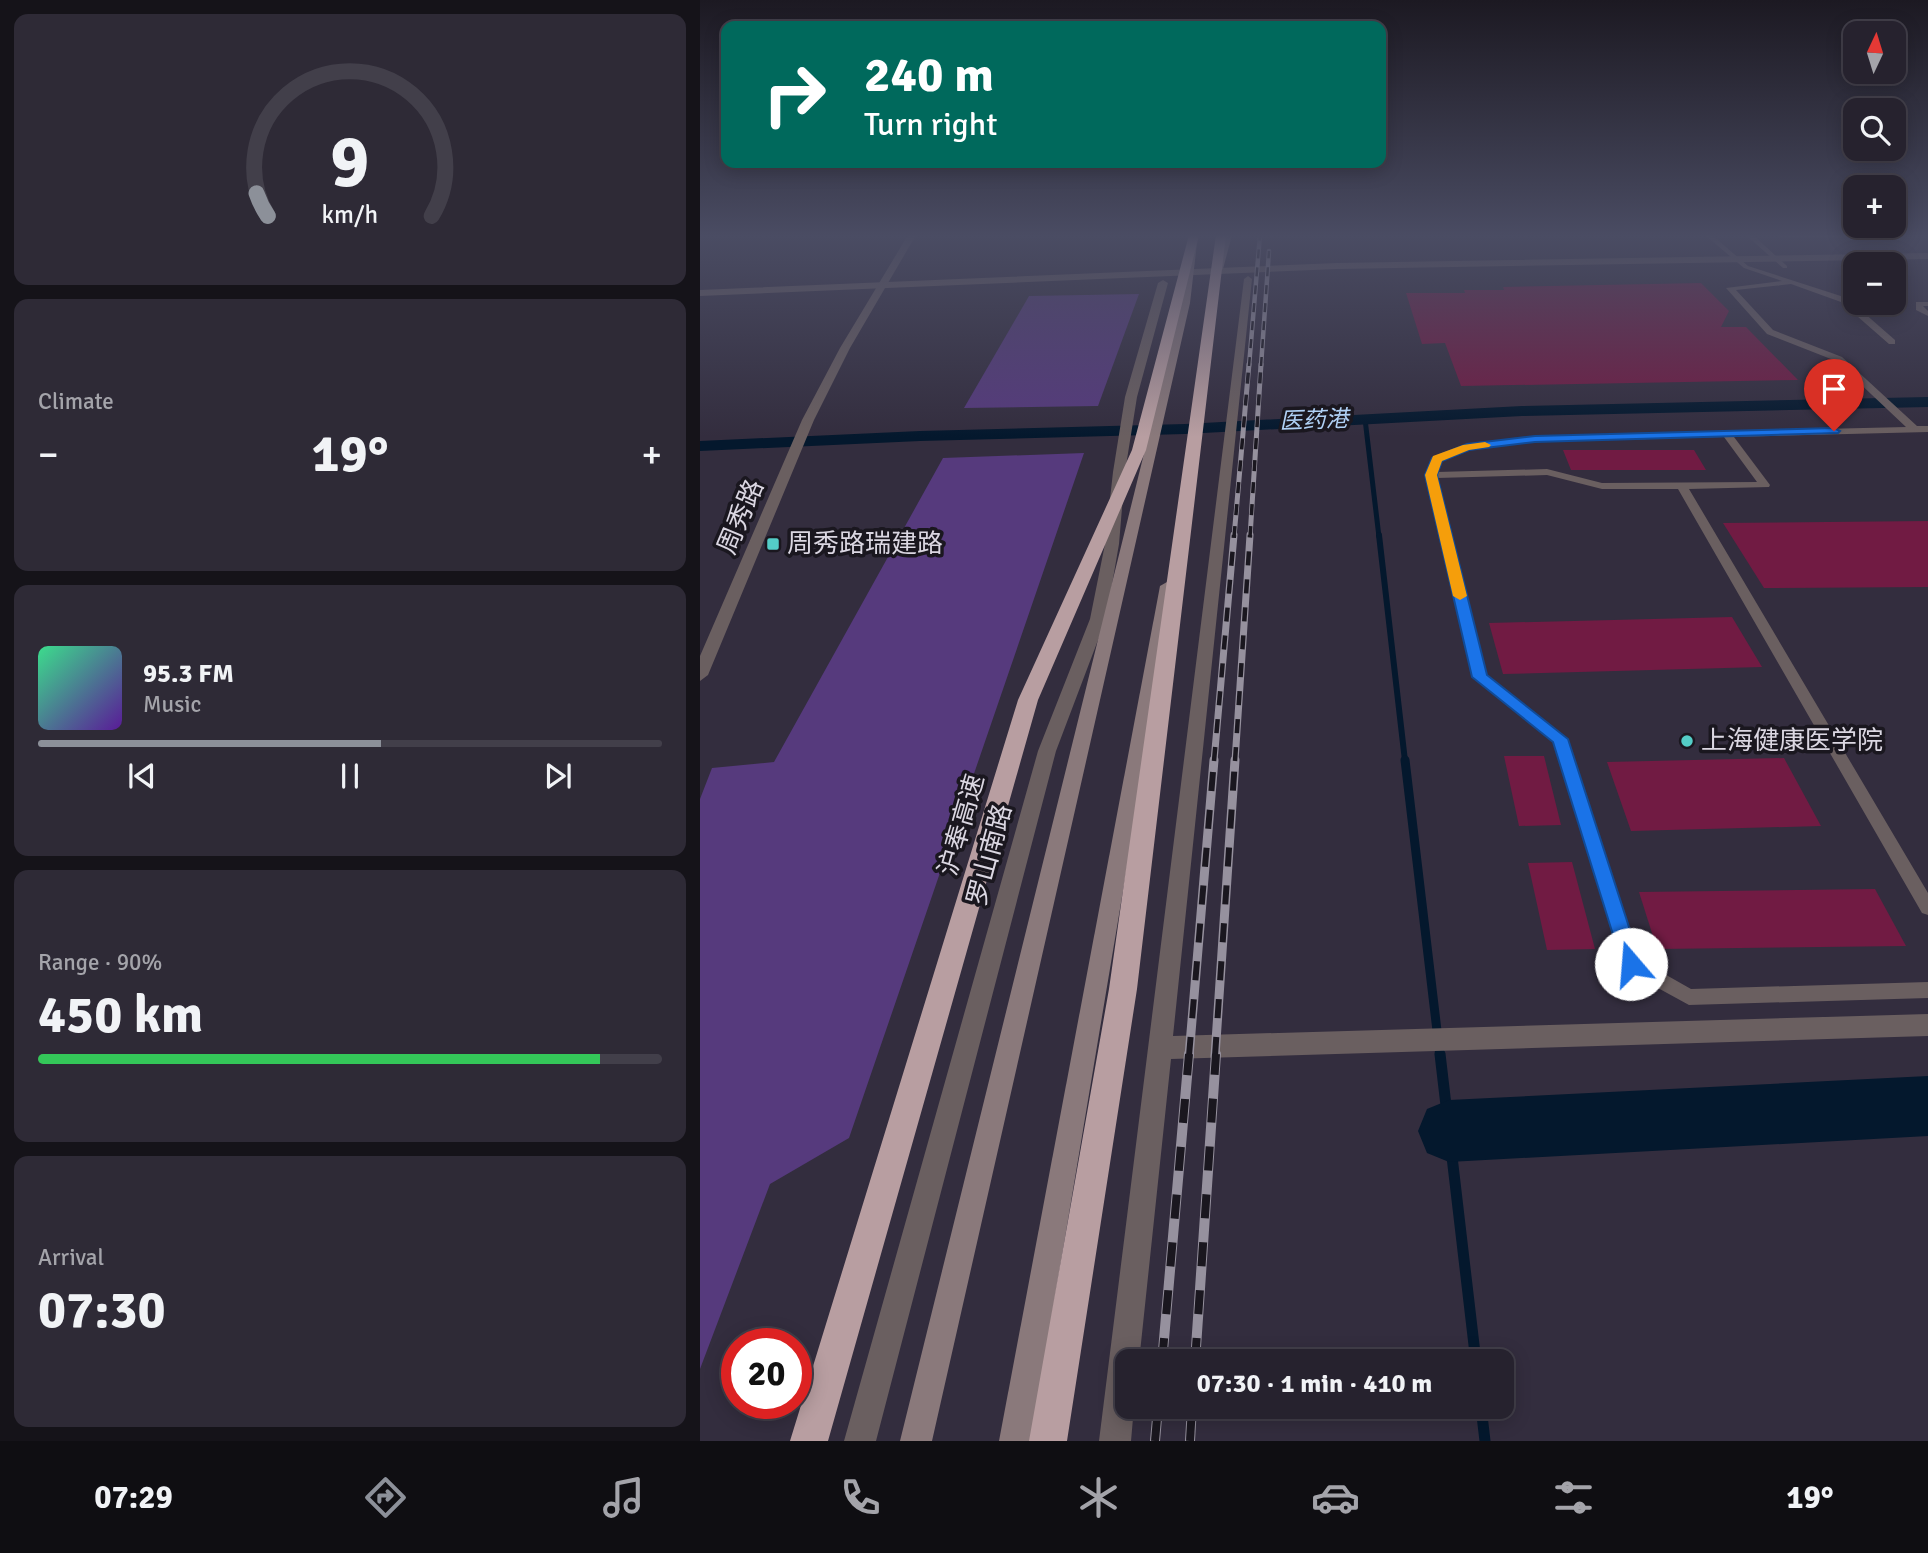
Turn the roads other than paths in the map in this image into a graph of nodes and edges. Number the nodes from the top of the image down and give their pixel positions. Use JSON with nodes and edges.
{"nodes":[{"id":1,"x":872,"y":302,"type":"edge"},
{"id":2,"x":1158,"y":302,"type":"edge"},
{"id":3,"x":1177,"y":302,"type":"edge"},
{"id":4,"x":1184,"y":302,"type":"edge"},
{"id":5,"x":1212,"y":302,"type":"edge"},
{"id":6,"x":1214,"y":302,"type":"edge"},
{"id":7,"x":1245,"y":302,"type":"edge"},
{"id":8,"x":1743,"y":302,"type":"edge"},
{"id":9,"x":1846,"y":302,"type":"edge"},
{"id":10,"x":700,"y":304,"type":"edge"},
{"id":11,"x":713,"y":304,"type":"dead end"},
{"id":12,"x":1892,"y":342,"type":"dead end"},
{"id":13,"x":1914,"y":429,"type":"junction"},
{"id":14,"x":1928,"y":429,"type":"edge"},
{"id":15,"x":1727,"y":434,"type":"junction"},
{"id":16,"x":1431,"y":475,"type":"junction"},
{"id":17,"x":1682,"y":486,"type":"junction"},
{"id":18,"x":700,"y":675,"type":"edge"},
{"id":19,"x":1928,"y":908,"type":"edge"},
{"id":20,"x":1928,"y":990,"type":"edge"},
{"id":21,"x":1928,"y":1025,"type":"edge"},
{"id":22,"x":1159,"y":1048,"type":"junction"},
{"id":23,"x":809,"y":1441,"type":"edge"},
{"id":24,"x":860,"y":1441,"type":"edge"},
{"id":25,"x":916,"y":1441,"type":"edge"},
{"id":26,"x":1015,"y":1441,"type":"edge"},
{"id":27,"x":1048,"y":1441,"type":"edge"},
{"id":28,"x":1115,"y":1441,"type":"edge"}],
"edges":[{"from":1,"to":18,"type":"street","name":"周秀路"},
{"from":2,"to":24,"type":"street","name":"罗山南路"},
{"from":3,"to":23,"type":"highway","name":"沪奉高速"},
{"from":4,"to":25,"type":"main road"},
{"from":5,"to":27,"type":"highway"},
{"from":6,"to":26,"type":"main road"},
{"from":7,"to":22,"type":"street"},
{"from":8,"to":13,"type":"lane"},
{"from":9,"to":12,"type":"lane"},
{"from":10,"to":11,"type":"street"},
{"from":13,"to":14,"type":"lane"},
{"from":13,"to":15,"type":"lane"},
{"from":15,"to":16,"type":"lane"},
{"from":15,"to":17,"type":"lane"},
{"from":16,"to":17,"type":"lane"},
{"from":16,"to":20,"type":"lane"},
{"from":17,"to":19,"type":"lane"},
{"from":21,"to":22,"type":"street"},
{"from":22,"to":28,"type":"street"}]}
